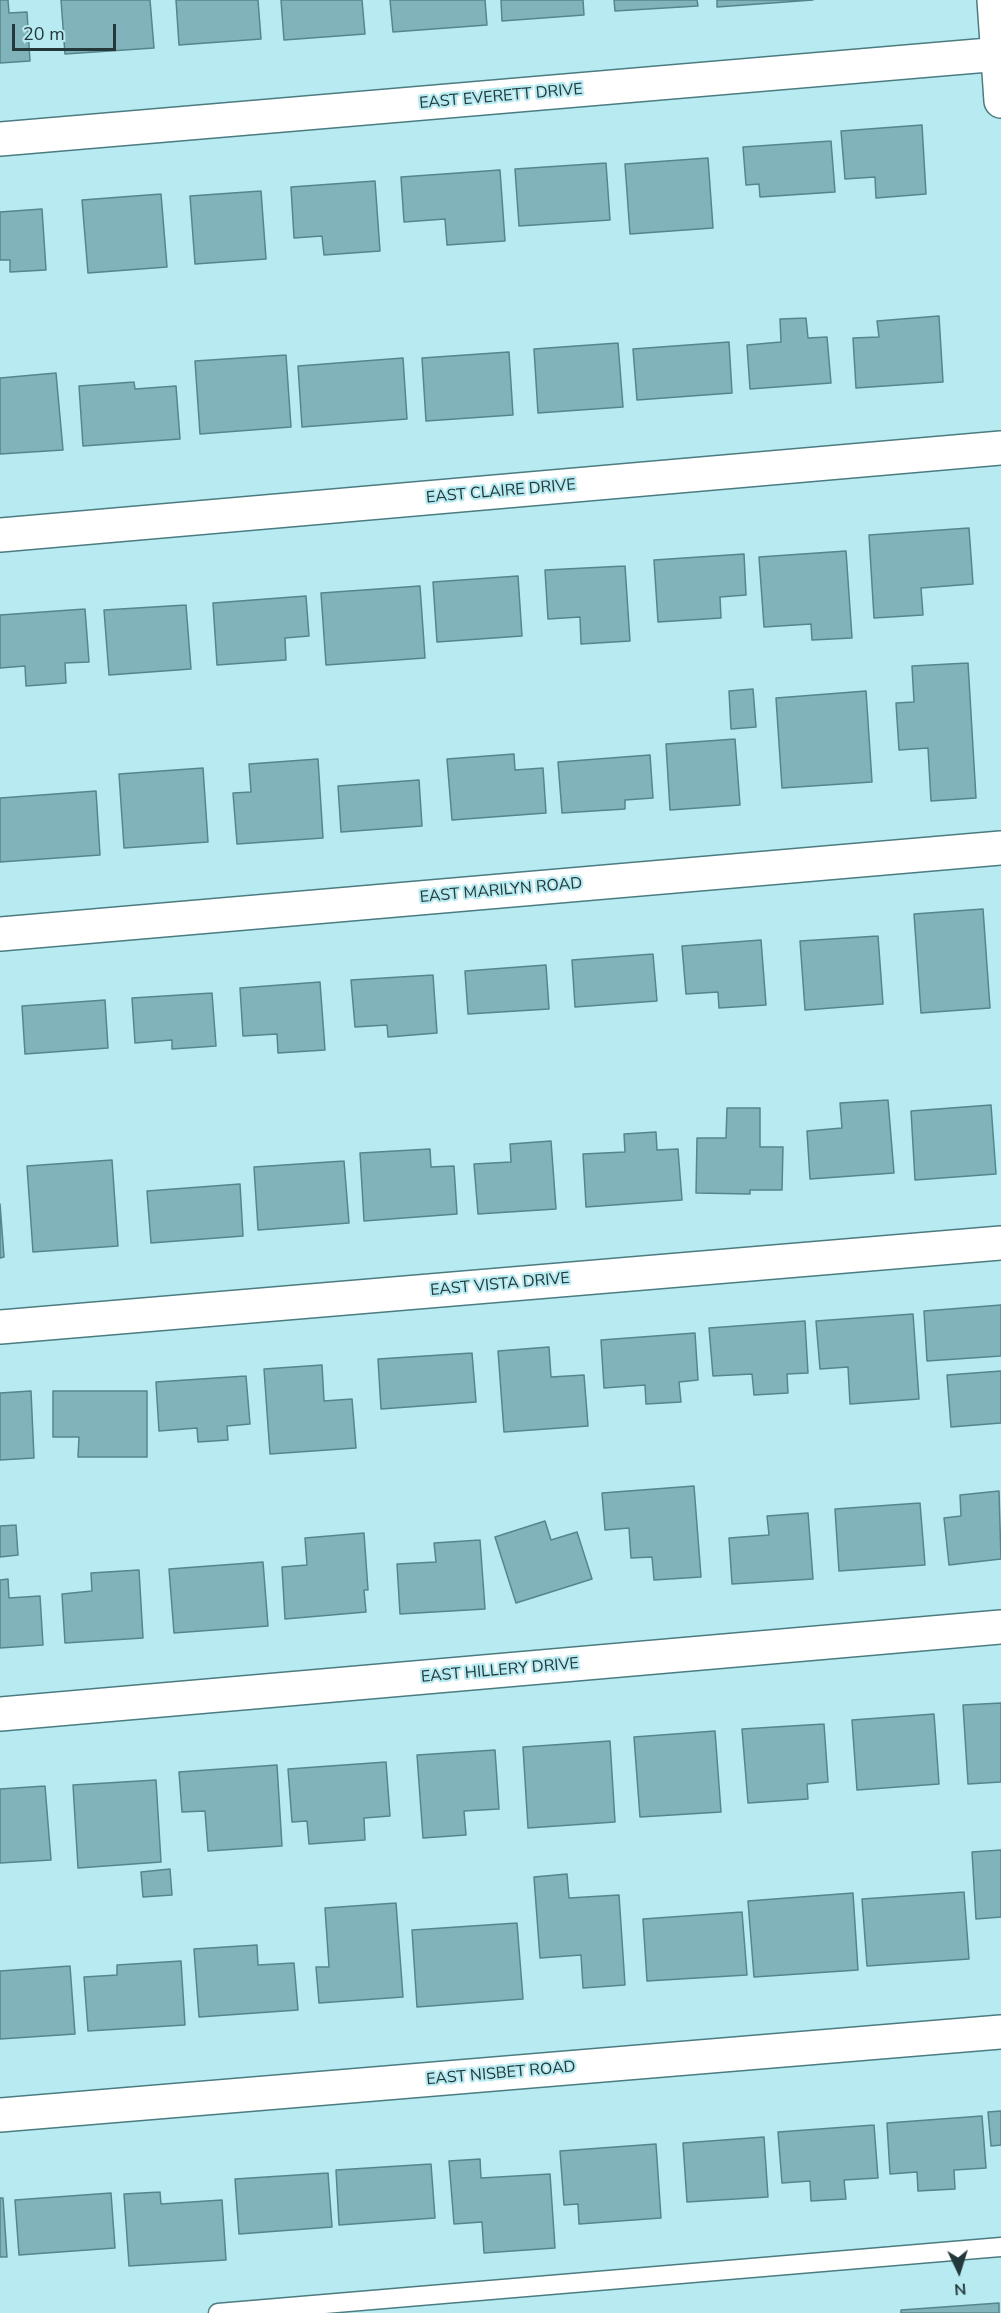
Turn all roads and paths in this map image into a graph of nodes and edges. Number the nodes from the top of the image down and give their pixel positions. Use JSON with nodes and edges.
{"nodes":[{"id":1,"x":994,"y":0,"type":"edge"},
{"id":2,"x":1000,"y":55,"type":"edge"},
{"id":3,"x":1001,"y":101,"type":"edge"},
{"id":4,"x":0,"y":139,"type":"edge"},
{"id":5,"x":1001,"y":448,"type":"edge"},
{"id":6,"x":0,"y":535,"type":"edge"},
{"id":7,"x":1001,"y":848,"type":"edge"},
{"id":8,"x":0,"y":934,"type":"edge"},
{"id":9,"x":1001,"y":1243,"type":"edge"},
{"id":10,"x":0,"y":1327,"type":"edge"},
{"id":11,"x":1001,"y":1627,"type":"edge"},
{"id":12,"x":0,"y":1714,"type":"edge"},
{"id":13,"x":1001,"y":2032,"type":"edge"},
{"id":14,"x":0,"y":2115,"type":"edge"},
{"id":15,"x":1001,"y":2247,"type":"edge"},
{"id":16,"x":218,"y":2313,"type":"edge"}],
"edges":[{"from":1,"to":2,"type":"street"},
{"from":2,"to":3,"type":"street"},
{"from":2,"to":4,"type":"street","name":"EAST EVERETT DRIVE"},
{"from":5,"to":6,"type":"street","name":"EAST CLAIRE DRIVE"},
{"from":7,"to":8,"type":"street","name":"EAST MARILYN ROAD"},
{"from":9,"to":10,"type":"street","name":"EAST VISTA DRIVE"},
{"from":11,"to":12,"type":"street","name":"EAST HILLERY DRIVE"},
{"from":13,"to":14,"type":"street","name":"EAST NISBET ROAD"},
{"from":15,"to":16,"type":"lane"}]}
